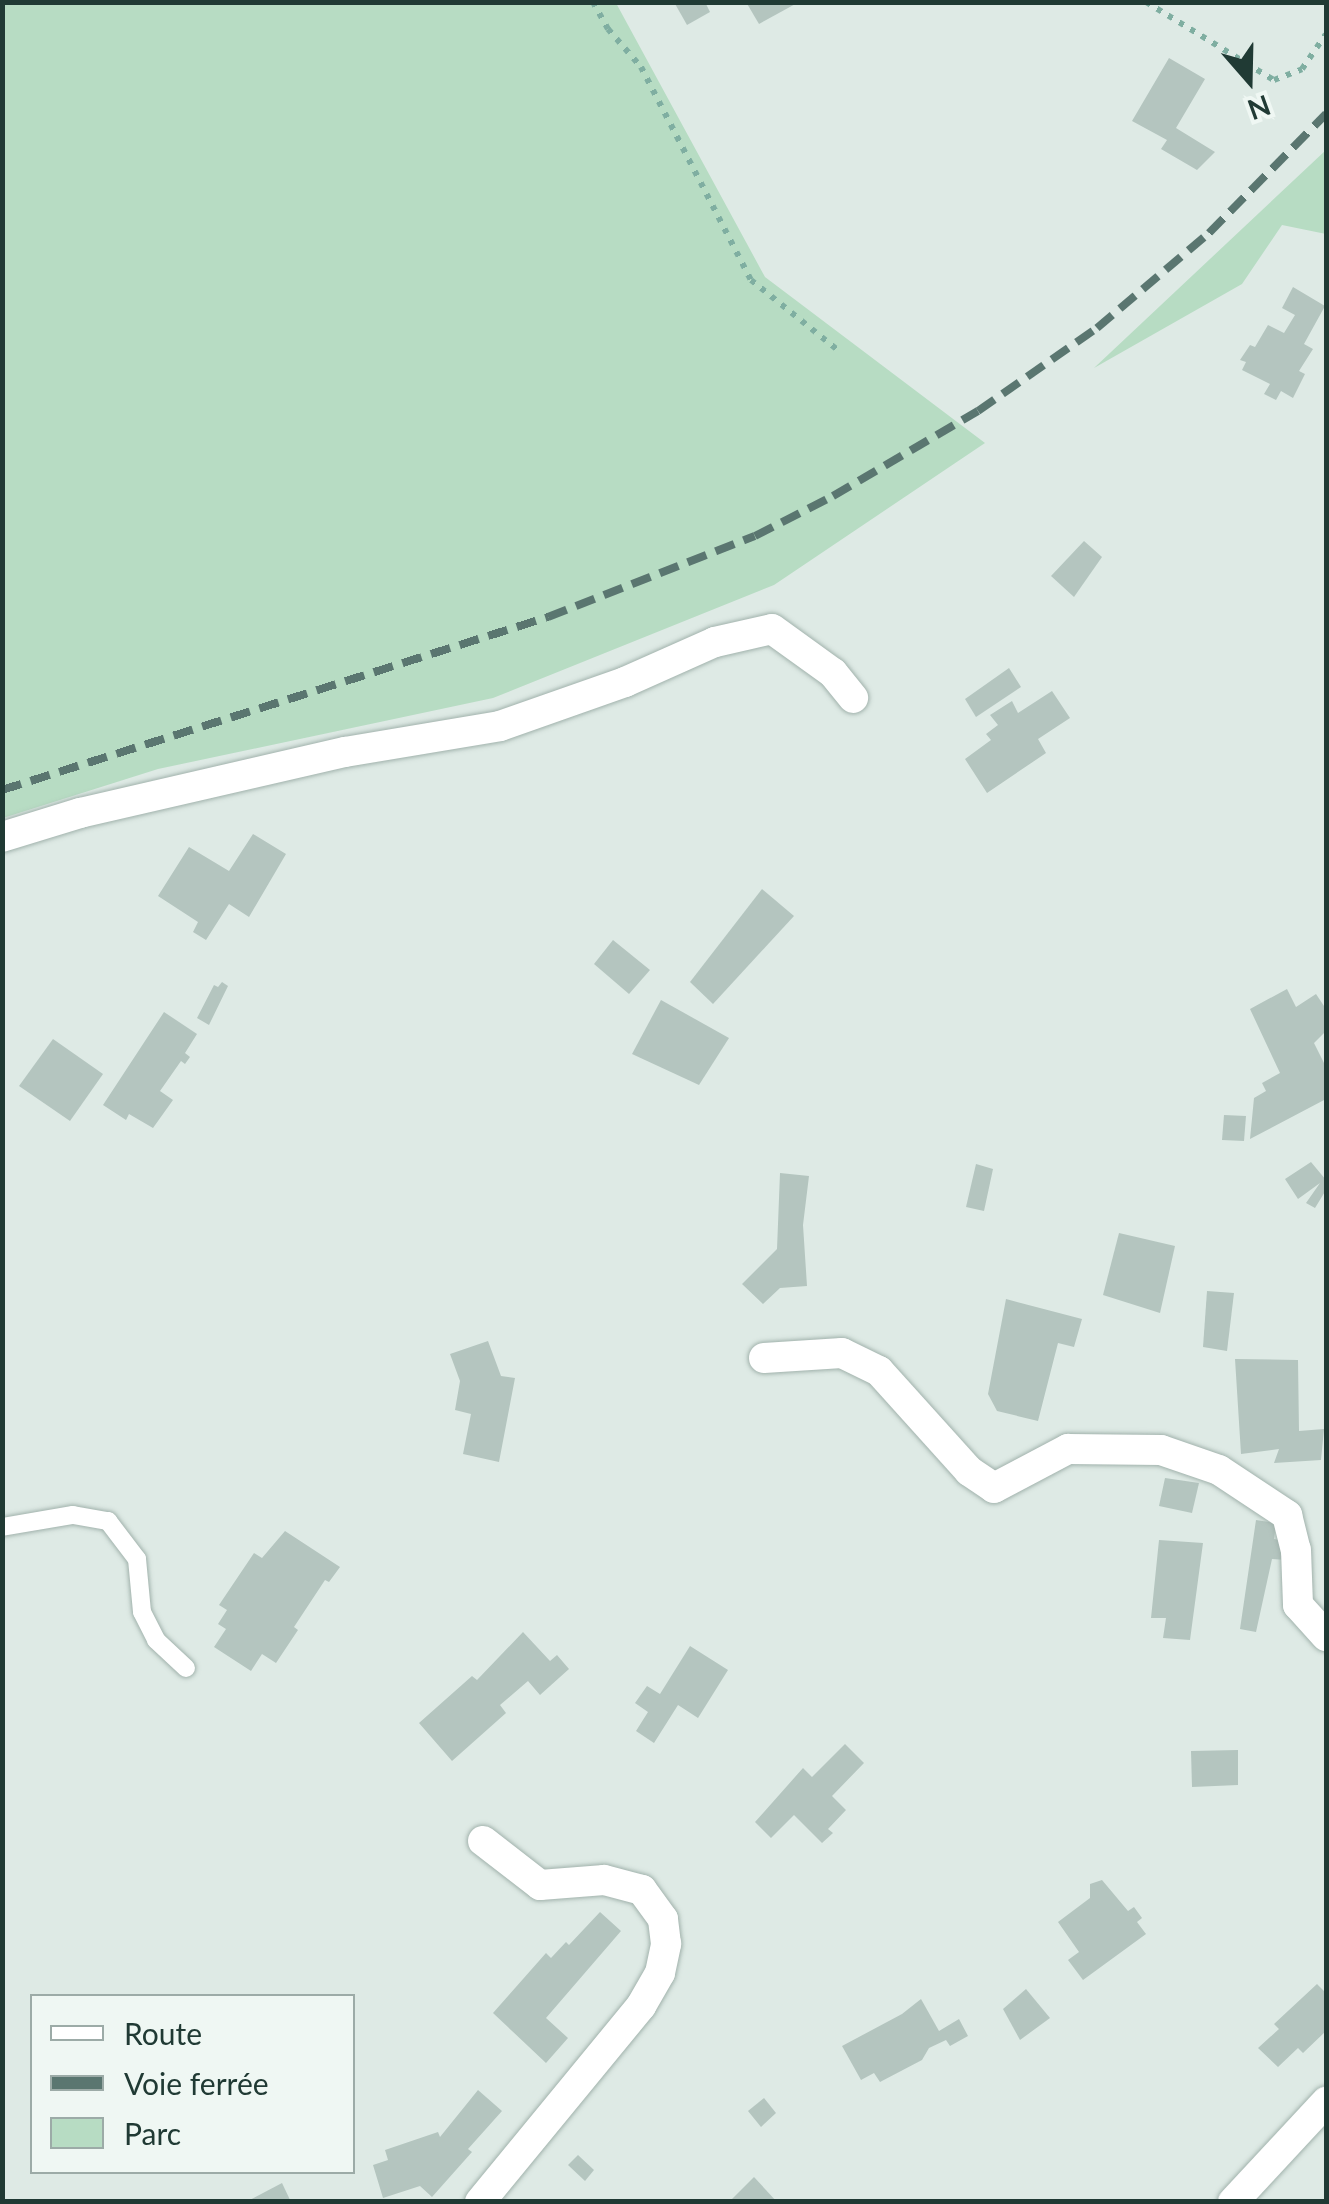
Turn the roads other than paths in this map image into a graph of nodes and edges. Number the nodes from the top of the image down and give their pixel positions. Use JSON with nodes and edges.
{"nodes":[{"id":1,"x":852,"y":698,"type":"dead end"},
{"id":2,"x":2,"y":837,"type":"edge"},
{"id":3,"x":764,"y":1358,"type":"dead end"},
{"id":4,"x":2,"y":1527,"type":"edge"},
{"id":5,"x":1326,"y":1636,"type":"edge"},
{"id":6,"x":186,"y":1668,"type":"dead end"},
{"id":7,"x":482,"y":1841,"type":"dead end"},
{"id":8,"x":1326,"y":2102,"type":"edge"},
{"id":9,"x":480,"y":2202,"type":"edge"},
{"id":10,"x":1233,"y":2202,"type":"edge"}],
"edges":[{"from":1,"to":2,"type":"street"},
{"from":3,"to":5,"type":"street"},
{"from":4,"to":6,"type":"lane"},
{"from":7,"to":9,"type":"street"},
{"from":8,"to":10,"type":"street"}]}
